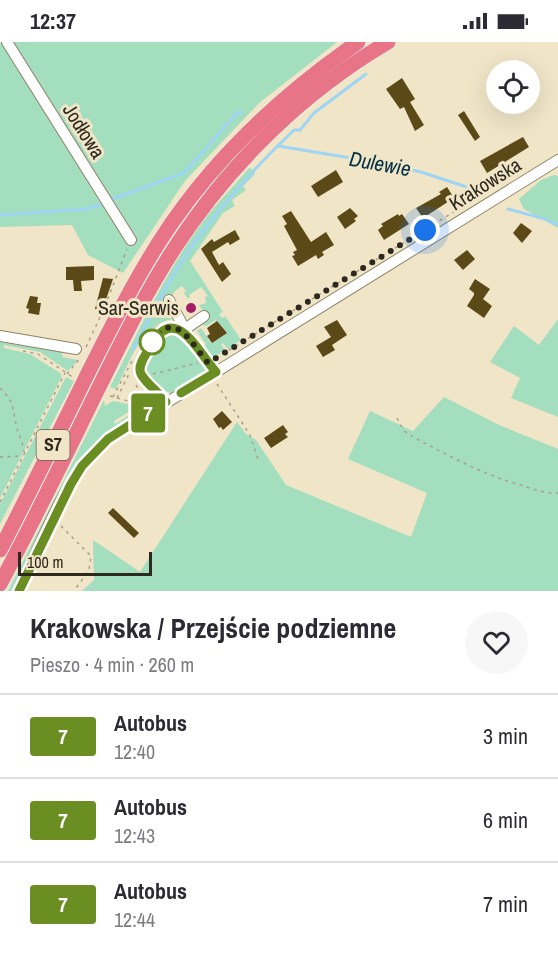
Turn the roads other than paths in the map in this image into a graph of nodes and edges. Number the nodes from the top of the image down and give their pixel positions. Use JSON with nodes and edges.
{"nodes":[{"id":1,"x":6,"y":42,"type":"edge"},
{"id":2,"x":350,"y":42,"type":"edge"},
{"id":3,"x":358,"y":42,"type":"edge"},
{"id":4,"x":388,"y":42,"type":"edge"},
{"id":5,"x":332,"y":60,"type":"junction"},
{"id":6,"x":558,"y":160,"type":"edge"},
{"id":7,"x":131,"y":240,"type":"road end"},
{"id":8,"x":169,"y":300,"type":"dead end"},
{"id":9,"x":204,"y":316,"type":"dead end"},
{"id":10,"x":184,"y":320,"type":"junction"},
{"id":11,"x":0,"y":336,"type":"edge"},
{"id":12,"x":76,"y":349,"type":"dead end"},
{"id":13,"x":213,"y":373,"type":"junction"},
{"id":14,"x":166,"y":402,"type":"junction"},
{"id":15,"x":0,"y":550,"type":"edge"},
{"id":16,"x":0,"y":584,"type":"edge"},
{"id":17,"x":19,"y":591,"type":"edge"}],
"edges":[{"from":1,"to":7,"type":"street","name":"Jodłowa"},
{"from":2,"to":5,"type":"highway"},
{"from":3,"to":5,"type":"highway","number":"S7"},
{"from":4,"to":16,"type":"highway","number":"S7"},
{"from":5,"to":15,"type":"highway","number":"S7"},
{"from":6,"to":13,"type":"street","name":"Krakowska"},
{"from":8,"to":10,"type":"street"},
{"from":9,"to":10,"type":"street"},
{"from":10,"to":13,"type":"street"},
{"from":10,"to":14,"type":"street"},
{"from":11,"to":12,"type":"street"},
{"from":13,"to":14,"type":"street","name":"Krakowska"},
{"from":14,"to":17,"type":"street","name":"Krakowska"}]}
